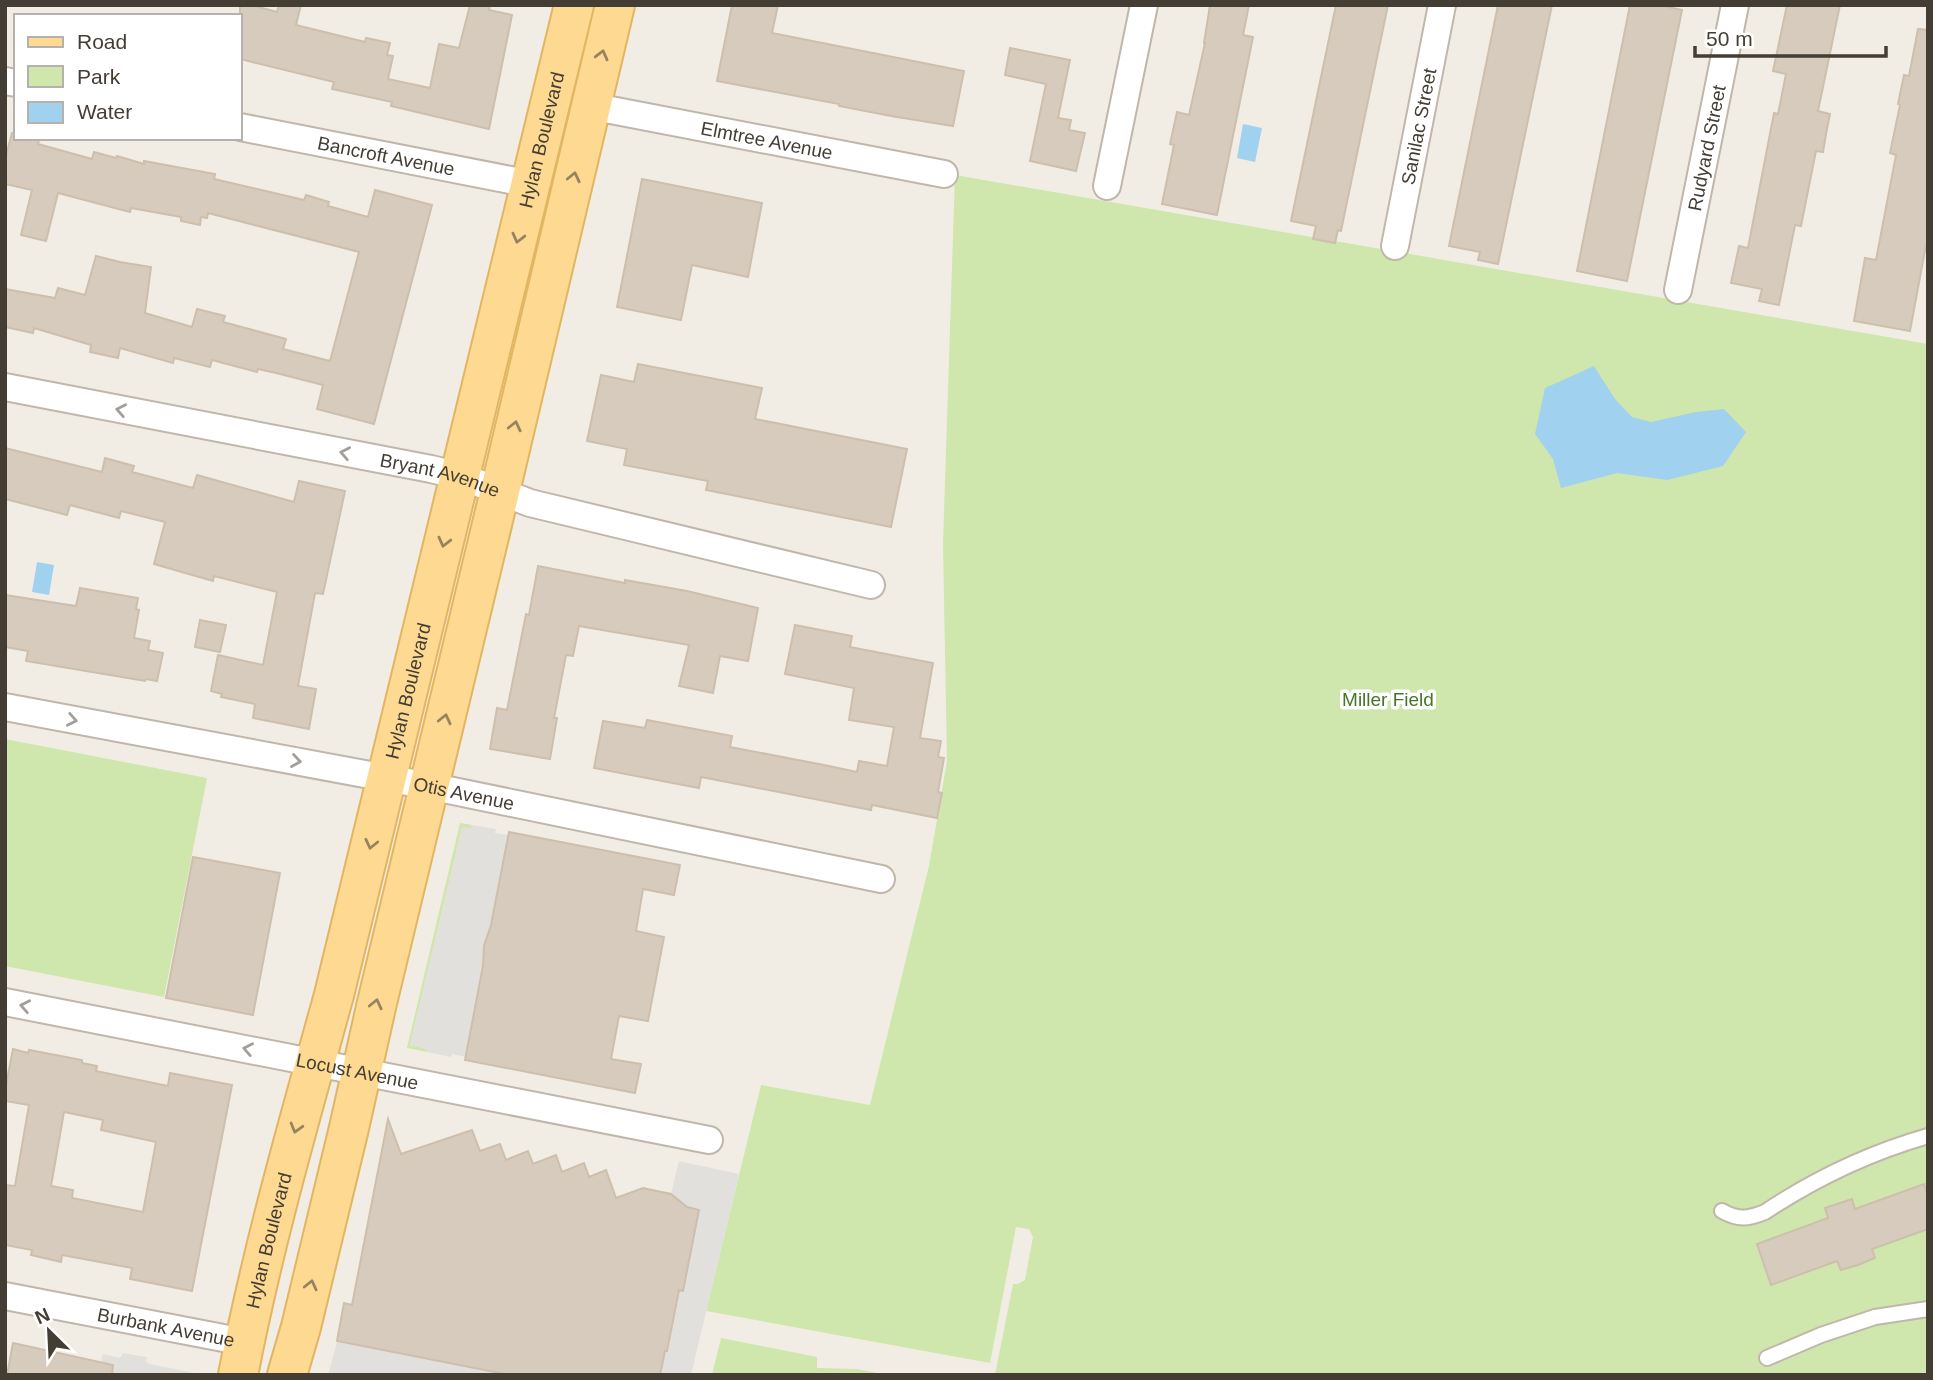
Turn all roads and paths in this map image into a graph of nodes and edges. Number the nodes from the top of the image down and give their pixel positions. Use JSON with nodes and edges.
{"nodes":[{"id":1,"x":574,"y":5,"type":"edge"},
{"id":2,"x":615,"y":5,"type":"edge"},
{"id":3,"x":1144,"y":5,"type":"edge"},
{"id":4,"x":1442,"y":5,"type":"edge"},
{"id":5,"x":1735,"y":5,"type":"edge"},
{"id":6,"x":590,"y":106,"type":"junction"},
{"id":7,"x":242,"y":127,"type":"edge"},
{"id":8,"x":944,"y":174,"type":"dead end"},
{"id":9,"x":531,"y":184,"type":"junction"},
{"id":10,"x":1107,"y":186,"type":"dead end"},
{"id":11,"x":1395,"y":246,"type":"dead end"},
{"id":12,"x":1678,"y":290,"type":"dead end"},
{"id":13,"x":501,"y":308,"type":"junction"},
{"id":14,"x":541,"y":314,"type":"junction"},
{"id":15,"x":5,"y":387,"type":"edge"},
{"id":16,"x":460,"y":476,"type":"junction"},
{"id":17,"x":499,"y":492,"type":"junction"},
{"id":18,"x":871,"y":586,"type":"dead end"},
{"id":19,"x":5,"y":707,"type":"edge"},
{"id":20,"x":387,"y":778,"type":"junction"},
{"id":21,"x":429,"y":786,"type":"junction"},
{"id":22,"x":881,"y":878,"type":"dead end"},
{"id":23,"x":5,"y":1002,"type":"edge"},
{"id":24,"x":315,"y":1062,"type":"junction"},
{"id":25,"x":361,"y":1071,"type":"junction"},
{"id":26,"x":1928,"y":1136,"type":"edge"},
{"id":27,"x":709,"y":1140,"type":"dead end"},
{"id":28,"x":1722,"y":1211,"type":"dead end"},
{"id":29,"x":5,"y":1296,"type":"edge"},
{"id":30,"x":1928,"y":1309,"type":"edge"},
{"id":31,"x":241,"y":1358,"type":"edge"},
{"id":32,"x":1766,"y":1358,"type":"dead end"},
{"id":33,"x":290,"y":1363,"type":"edge"}],
"edges":[{"from":1,"to":9,"type":"main road","name":"Hylan Boulevard"},
{"from":6,"to":2,"type":"main road","name":"Hylan Boulevard","one_way":true},
{"from":3,"to":10,"type":"street"},
{"from":4,"to":11,"type":"street","name":"Sanilac Street"},
{"from":5,"to":12,"type":"street","name":"Rudyard Street"},
{"from":6,"to":8,"type":"street","name":"Elmtree Avenue"},
{"from":14,"to":6,"type":"main road","name":"Hylan Boulevard","one_way":true},
{"from":7,"to":9,"type":"street","name":"Bancroft Avenue"},
{"from":9,"to":13,"type":"main road","name":"Hylan Boulevard","one_way":true},
{"from":13,"to":14,"type":"main road"},
{"from":13,"to":16,"type":"main road","name":"Hylan Boulevard"},
{"from":17,"to":14,"type":"main road","name":"Hylan Boulevard","one_way":true},
{"from":16,"to":15,"type":"street","name":"Bryant Avenue","one_way":true},
{"from":16,"to":17,"type":"street","name":"Bryant Avenue"},
{"from":16,"to":20,"type":"main road","name":"Hylan Boulevard","one_way":true},
{"from":17,"to":18,"type":"street","name":"Bryant Avenue"},
{"from":21,"to":17,"type":"main road","name":"Hylan Boulevard","one_way":true},
{"from":19,"to":20,"type":"street","name":"Otis Avenue","one_way":true},
{"from":20,"to":21,"type":"street","name":"Otis Avenue"},
{"from":20,"to":24,"type":"main road","name":"Hylan Boulevard","one_way":true},
{"from":21,"to":22,"type":"street","name":"Otis Avenue"},
{"from":25,"to":21,"type":"main road","name":"Hylan Boulevard","one_way":true},
{"from":24,"to":23,"type":"street","name":"Locust Avenue","one_way":true},
{"from":24,"to":25,"type":"street","name":"Locust Avenue"},
{"from":24,"to":31,"type":"main road","name":"Hylan Boulevard","one_way":true},
{"from":25,"to":27,"type":"street","name":"Locust Avenue"},
{"from":33,"to":25,"type":"main road","name":"Hylan Boulevard","one_way":true},
{"from":26,"to":28,"type":"lane"},
{"from":29,"to":31,"type":"street","name":"Burbank Avenue"},
{"from":30,"to":32,"type":"lane"},
{"from":31,"to":33,"type":"main road"}]}
